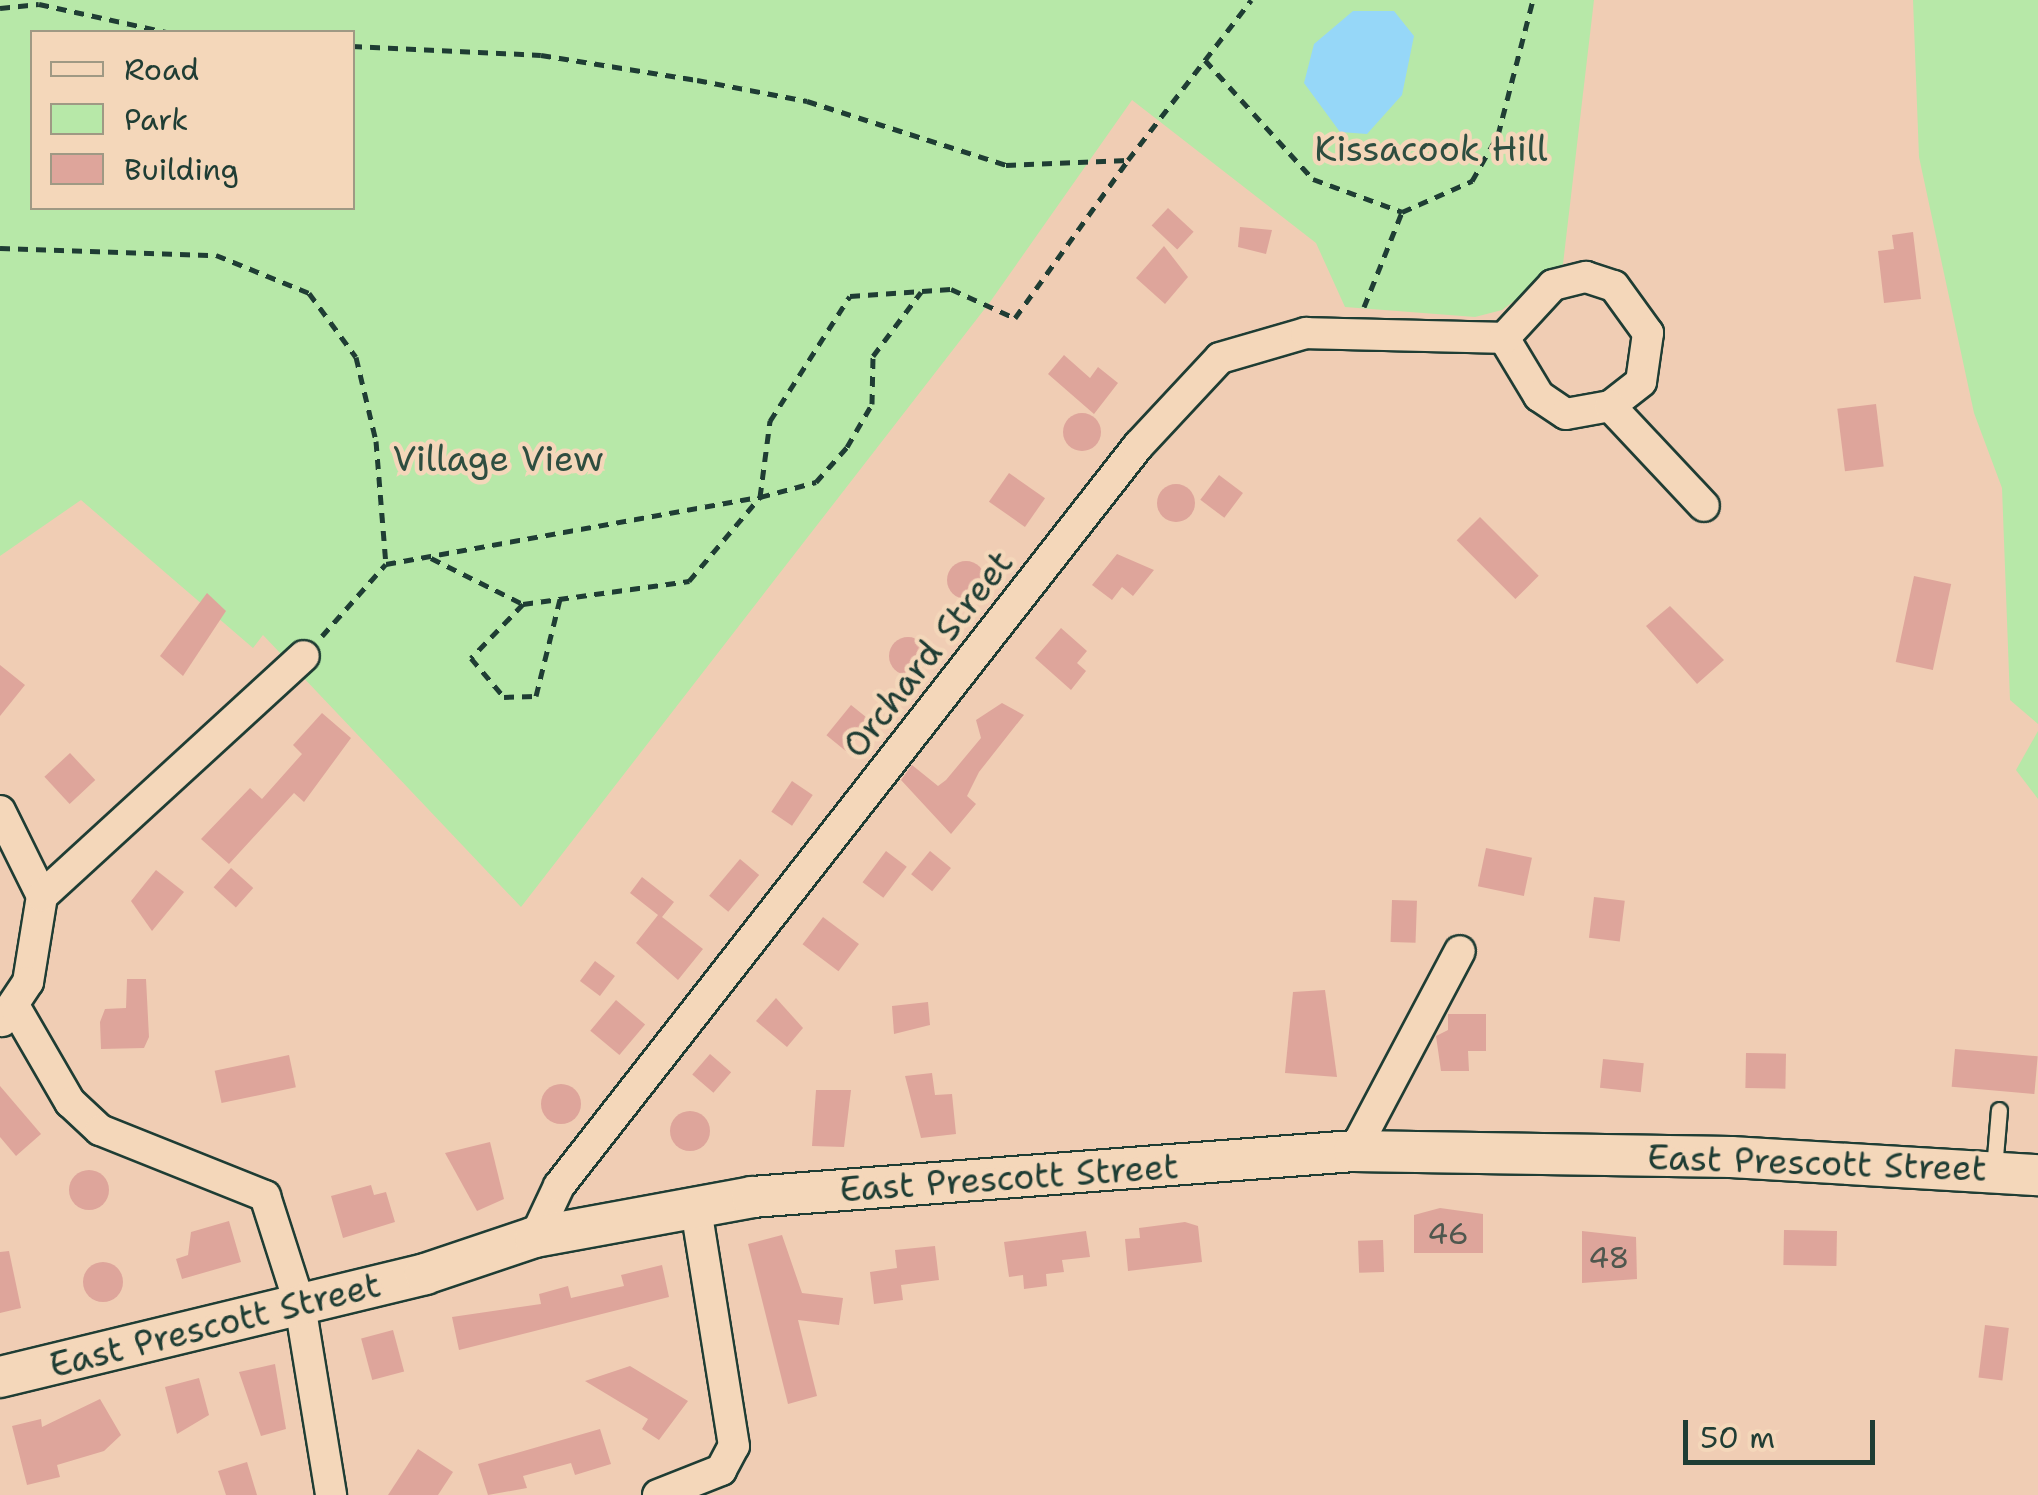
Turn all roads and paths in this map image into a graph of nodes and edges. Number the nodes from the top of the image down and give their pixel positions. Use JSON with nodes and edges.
{"nodes":[{"id":1,"x":1251,"y":0,"type":"edge"},
{"id":2,"x":1533,"y":0,"type":"edge"},
{"id":3,"x":0,"y":8,"type":"edge"},
{"id":4,"x":157,"y":30,"type":"edge"},
{"id":5,"x":355,"y":46,"type":"edge"},
{"id":6,"x":1204,"y":60,"type":"junction"},
{"id":7,"x":1128,"y":160,"type":"junction"},
{"id":8,"x":1402,"y":212,"type":"junction"},
{"id":9,"x":0,"y":248,"type":"edge"},
{"id":10,"x":922,"y":291,"type":"junction"},
{"id":11,"x":1362,"y":334,"type":"junction"},
{"id":12,"x":1504,"y":338,"type":"junction"},
{"id":13,"x":1610,"y":406,"type":"junction"},
{"id":14,"x":760,"y":496,"type":"junction"},
{"id":15,"x":1704,"y":506,"type":"dead end"},
{"id":16,"x":428,"y":556,"type":"junction"},
{"id":17,"x":386,"y":564,"type":"junction"},
{"id":18,"x":560,"y":598,"type":"junction"},
{"id":19,"x":523,"y":604,"type":"junction"},
{"id":20,"x":304,"y":656,"type":"joint"},
{"id":21,"x":0,"y":812,"type":"edge"},
{"id":22,"x":42,"y":896,"type":"junction"},
{"id":23,"x":1460,"y":952,"type":"dead end"},
{"id":24,"x":8,"y":1016,"type":"edge"},
{"id":25,"x":1999,"y":1110,"type":"dead end"},
{"id":26,"x":1354,"y":1151,"type":"junction"},
{"id":27,"x":1994,"y":1169,"type":"junction"},
{"id":28,"x":2038,"y":1175,"type":"edge"},
{"id":29,"x":696,"y":1210,"type":"junction"},
{"id":30,"x":535,"y":1237,"type":"junction"},
{"id":31,"x":300,"y":1305,"type":"junction"},
{"id":32,"x":0,"y":1377,"type":"edge"},
{"id":33,"x":331,"y":1495,"type":"edge"},
{"id":34,"x":658,"y":1495,"type":"edge"}],
"edges":[{"from":1,"to":6,"type":"path"},
{"from":2,"to":8,"type":"path"},
{"from":3,"to":4,"type":"path"},
{"from":5,"to":7,"type":"path"},
{"from":6,"to":7,"type":"path"},
{"from":6,"to":8,"type":"path"},
{"from":7,"to":10,"type":"path"},
{"from":8,"to":11,"type":"path"},
{"from":9,"to":17,"type":"path"},
{"from":10,"to":14,"type":"path"},
{"from":10,"to":14,"type":"path"},
{"from":11,"to":12,"type":"street","name":"Orchard Street"},
{"from":11,"to":30,"type":"street","name":"Orchard Street"},
{"from":12,"to":13,"type":"street"},
{"from":12,"to":13,"type":"street"},
{"from":13,"to":15,"type":"street"},
{"from":14,"to":16,"type":"path"},
{"from":14,"to":18,"type":"path"},
{"from":16,"to":17,"type":"path"},
{"from":16,"to":19,"type":"path"},
{"from":17,"to":20,"type":"path"},
{"from":18,"to":19,"type":"path"},
{"from":18,"to":19,"type":"path"},
{"from":20,"to":22,"type":"street"},
{"from":21,"to":22,"type":"street"},
{"from":22,"to":24,"type":"street"},
{"from":23,"to":26,"type":"street"},
{"from":24,"to":31,"type":"street"},
{"from":25,"to":27,"type":"lane"},
{"from":26,"to":27,"type":"main road","name":"East Prescott Street"},
{"from":26,"to":29,"type":"main road","name":"East Prescott Street"},
{"from":27,"to":28,"type":"main road","name":"East Prescott Street"},
{"from":29,"to":30,"type":"main road","name":"East Prescott Street"},
{"from":29,"to":34,"type":"street"},
{"from":30,"to":31,"type":"main road","name":"East Prescott Street"},
{"from":31,"to":32,"type":"main road","name":"East Prescott Street"},
{"from":31,"to":33,"type":"street"}]}
